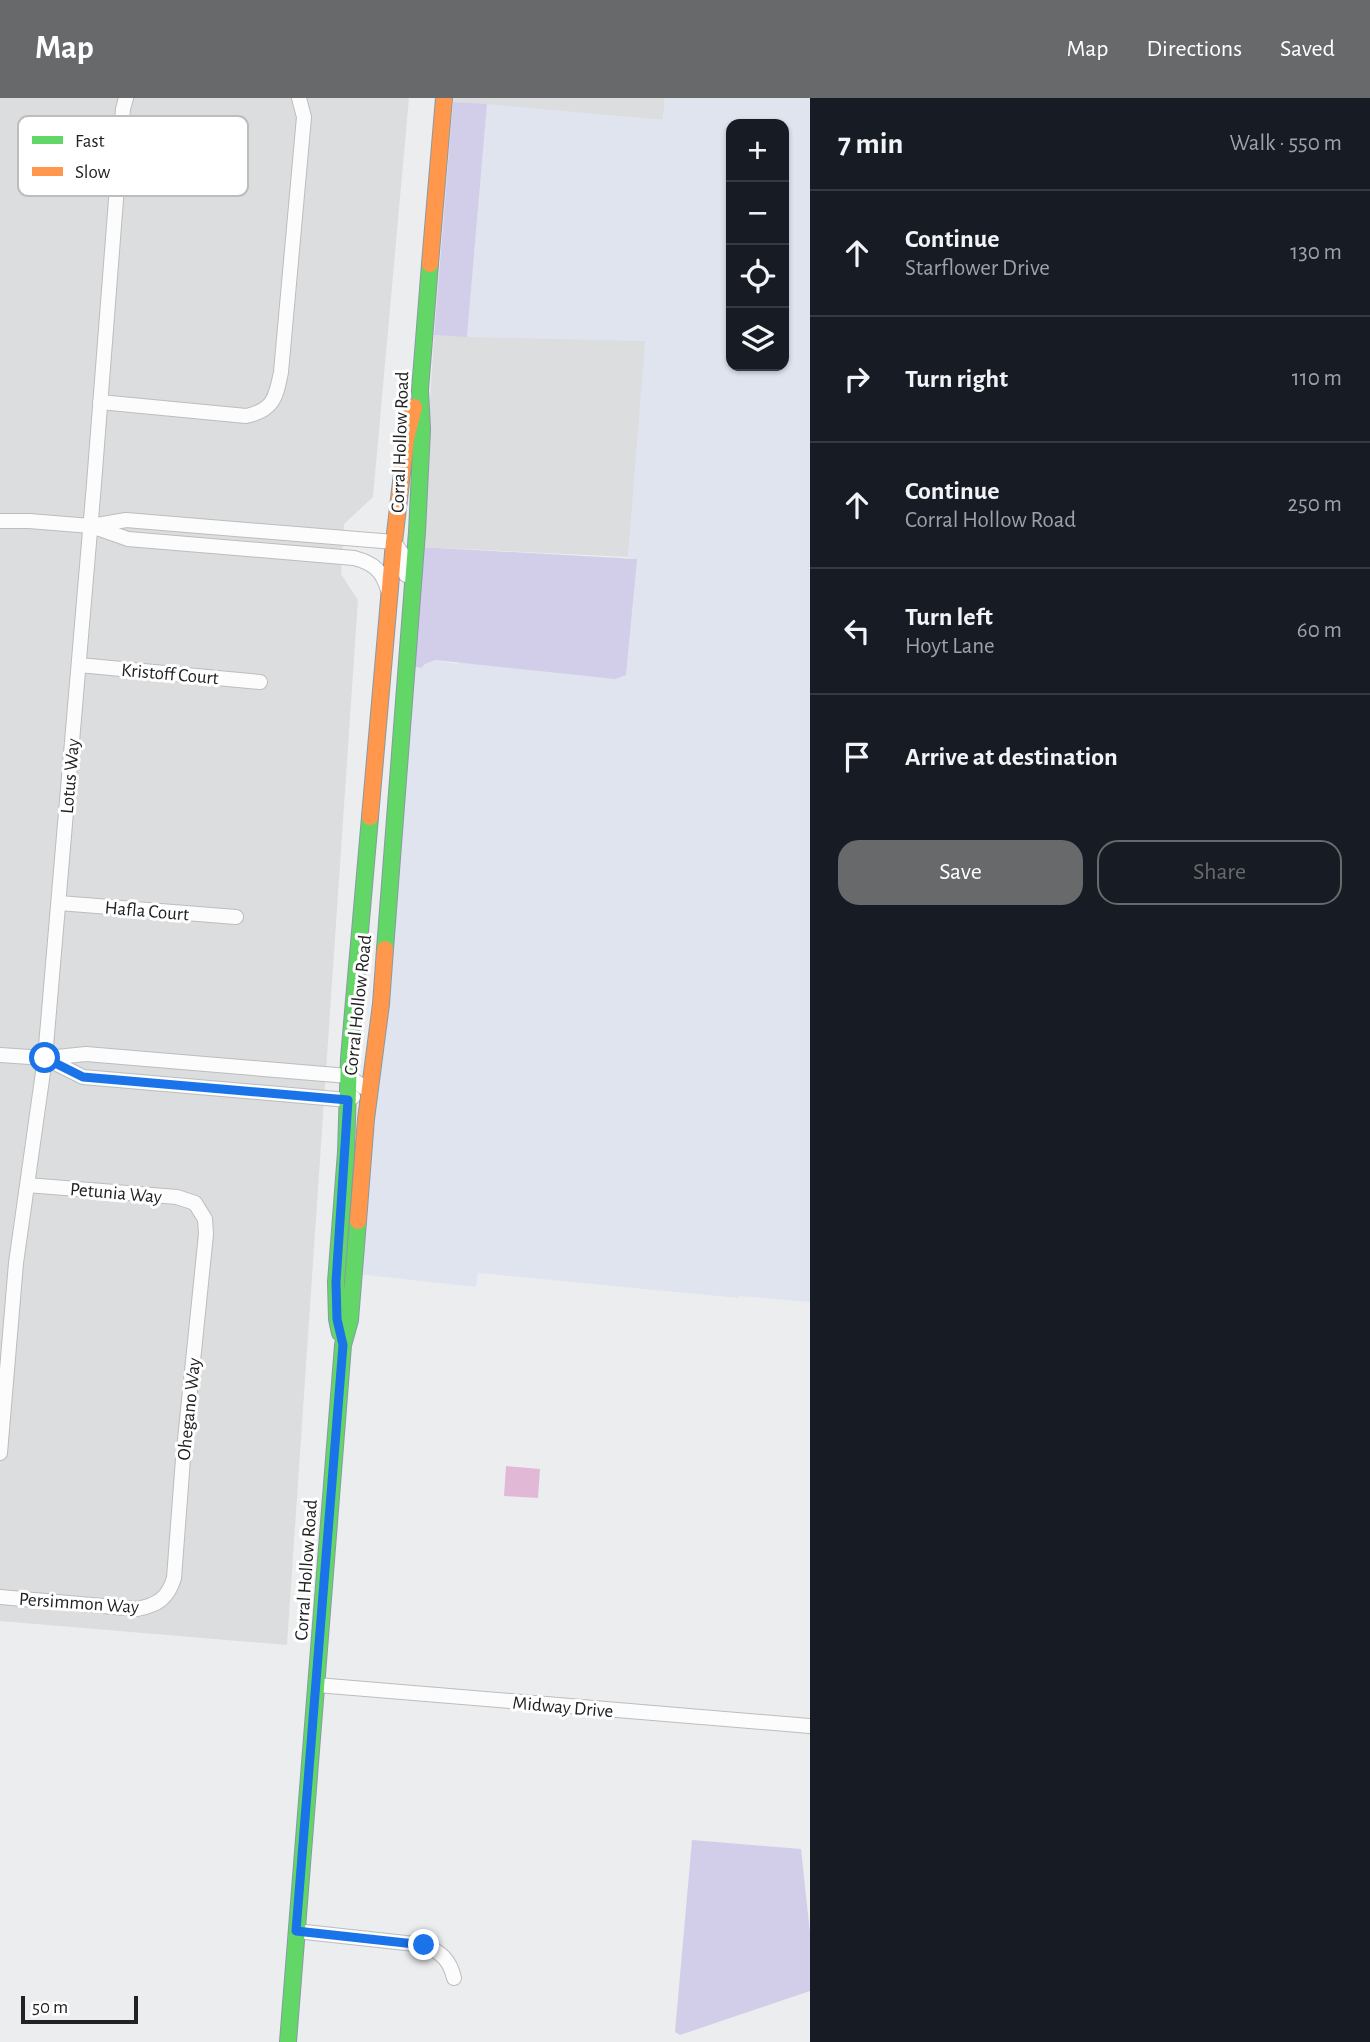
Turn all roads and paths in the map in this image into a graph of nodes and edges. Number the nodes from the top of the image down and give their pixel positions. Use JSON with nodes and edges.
{"nodes":[{"id":1,"x":126,"y":98,"type":"edge"},
{"id":2,"x":299,"y":98,"type":"edge"},
{"id":3,"x":444,"y":98,"type":"edge"},
{"id":4,"x":124,"y":116,"type":"edge"},
{"id":5,"x":115,"y":196,"type":"edge"},
{"id":6,"x":420,"y":390,"type":"junction"},
{"id":7,"x":100,"y":402,"type":"junction"},
{"id":8,"x":0,"y":521,"type":"edge"},
{"id":9,"x":91,"y":526,"type":"junction"},
{"id":10,"x":394,"y":542,"type":"junction"},
{"id":11,"x":390,"y":596,"type":"junction"},
{"id":12,"x":79,"y":665,"type":"junction"},
{"id":13,"x":260,"y":682,"type":"dead end"},
{"id":14,"x":399,"y":766,"type":"junction"},
{"id":15,"x":59,"y":903,"type":"junction"},
{"id":16,"x":236,"y":917,"type":"dead end"},
{"id":17,"x":0,"y":1055,"type":"edge"},
{"id":18,"x":45,"y":1058,"type":"junction"},
{"id":19,"x":348,"y":1076,"type":"junction"},
{"id":20,"x":369,"y":1091,"type":"junction"},
{"id":21,"x":348,"y":1100,"type":"junction"},
{"id":22,"x":27,"y":1185,"type":"junction"},
{"id":23,"x":200,"y":1210,"type":"joint"},
{"id":24,"x":343,"y":1345,"type":"junction"},
{"id":25,"x":2,"y":1415,"type":"edge"},
{"id":26,"x":0,"y":1453,"type":"edge"},
{"id":27,"x":0,"y":1597,"type":"edge"},
{"id":28,"x":158,"y":1603,"type":"joint"},
{"id":29,"x":317,"y":1685,"type":"junction"},
{"id":30,"x":810,"y":1726,"type":"edge"},
{"id":31,"x":296,"y":1931,"type":"junction"},
{"id":32,"x":454,"y":1978,"type":"dead end"},
{"id":33,"x":288,"y":2042,"type":"edge"}],
"edges":[{"from":1,"to":4,"type":"street","name":"Lotus Way"},
{"from":2,"to":7,"type":"street"},
{"from":3,"to":6,"type":"main road","name":"Corral Hollow Road"},
{"from":5,"to":7,"type":"street","name":"Lotus Way"},
{"from":6,"to":10,"type":"main road"},
{"from":6,"to":14,"type":"main road","name":"Corral Hollow Road"},
{"from":7,"to":9,"type":"street","name":"Lotus Way"},
{"from":8,"to":9,"type":"street"},
{"from":9,"to":10,"type":"street"},
{"from":9,"to":11,"type":"street"},
{"from":9,"to":12,"type":"street","name":"Lotus Way"},
{"from":10,"to":11,"type":"main road"},
{"from":10,"to":14,"type":"street"},
{"from":11,"to":19,"type":"main road"},
{"from":12,"to":13,"type":"street","name":"Kristoff Court"},
{"from":12,"to":15,"type":"street","name":"Lotus Way"},
{"from":14,"to":20,"type":"main road","name":"Corral Hollow Road"},
{"from":15,"to":16,"type":"street","name":"Hafla Court"},
{"from":15,"to":18,"type":"street","name":"Lotus Way"},
{"from":17,"to":18,"type":"street"},
{"from":18,"to":19,"type":"street"},
{"from":18,"to":21,"type":"street"},
{"from":18,"to":22,"type":"street","name":"Lotus Way"},
{"from":19,"to":20,"type":"street"},
{"from":19,"to":21,"type":"main road"},
{"from":20,"to":21,"type":"street"},
{"from":20,"to":24,"type":"main road","name":"Corral Hollow Road"},
{"from":21,"to":24,"type":"main road"},
{"from":22,"to":23,"type":"street","name":"Petunia Way"},
{"from":22,"to":25,"type":"street","name":"Lotus Way"},
{"from":23,"to":28,"type":"street","name":"Ohegano Way"},
{"from":24,"to":29,"type":"main road","name":"Corral Hollow Road"},
{"from":25,"to":26,"type":"street","name":"Lotus Way"},
{"from":27,"to":28,"type":"street","name":"Persimmon Way"},
{"from":29,"to":30,"type":"street","name":"Midway Drive"},
{"from":29,"to":31,"type":"main road","name":"Corral Hollow Road"},
{"from":31,"to":32,"type":"street"},
{"from":31,"to":33,"type":"main road","name":"Corral Hollow Road"}]}
